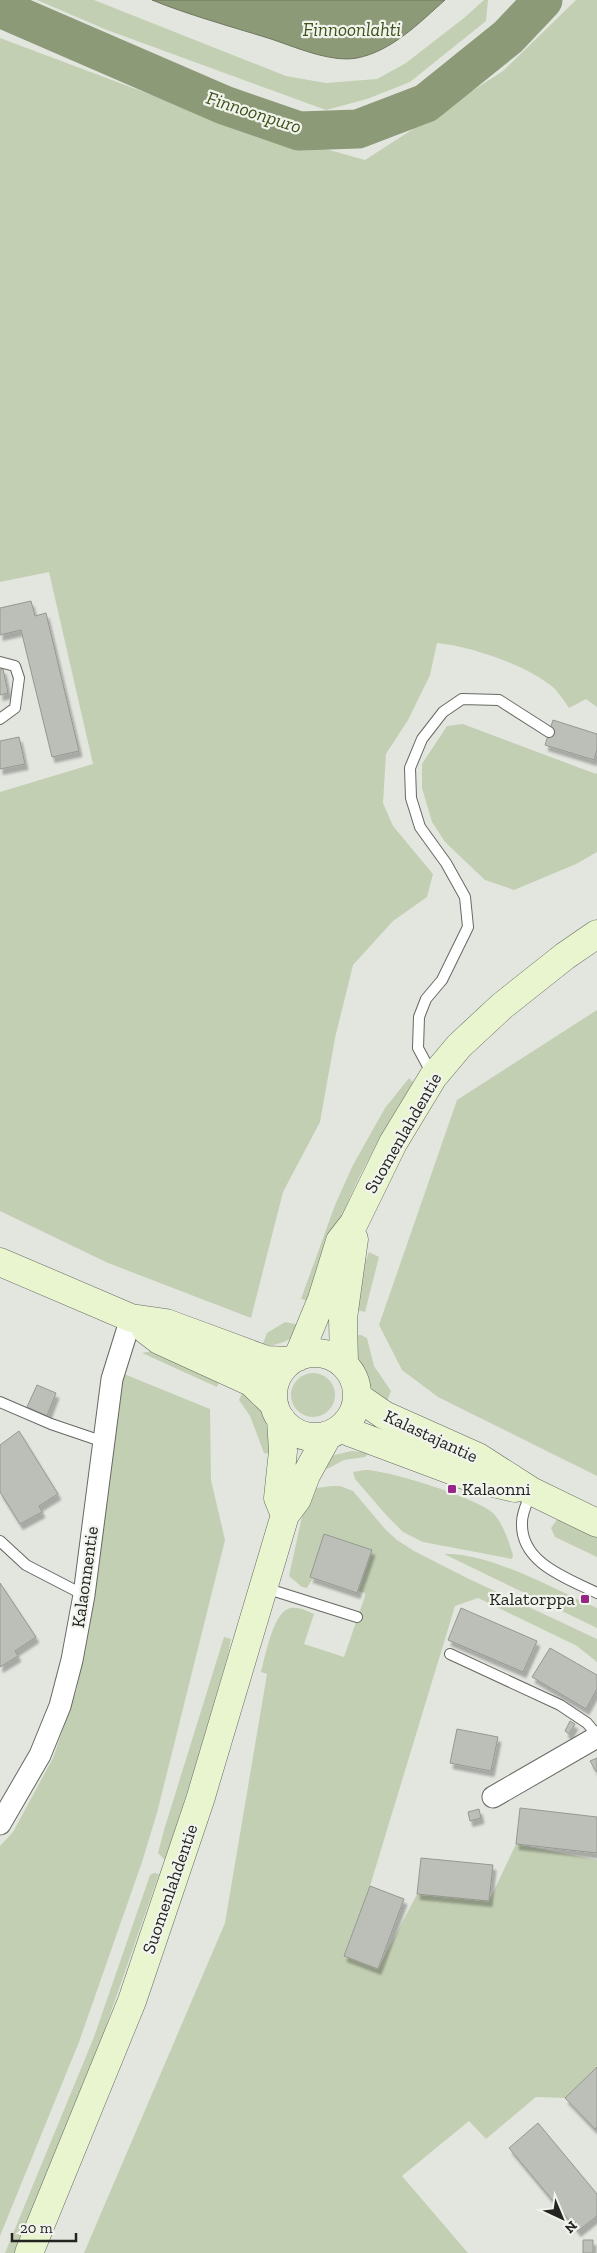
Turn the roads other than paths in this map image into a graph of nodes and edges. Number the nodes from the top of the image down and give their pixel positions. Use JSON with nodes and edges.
{"nodes":[{"id":1,"x":0,"y":662,"type":"edge"},
{"id":2,"x":0,"y":719,"type":"edge"},
{"id":3,"x":549,"y":732,"type":"dead end"},
{"id":4,"x":597,"y":934,"type":"edge"},
{"id":5,"x":433,"y":1077,"type":"junction"},
{"id":6,"x":354,"y":1223,"type":"junction"},
{"id":7,"x":0,"y":1262,"type":"edge"},
{"id":8,"x":131,"y":1318,"type":"junction"},
{"id":9,"x":294,"y":1359,"type":"junction"},
{"id":10,"x":344,"y":1364,"type":"junction"},
{"id":11,"x":358,"y":1396,"type":"junction"},
{"id":12,"x":0,"y":1402,"type":"edge"},
{"id":13,"x":277,"y":1411,"type":"junction"},
{"id":14,"x":334,"y":1432,"type":"junction"},
{"id":15,"x":104,"y":1442,"type":"junction"},
{"id":16,"x":531,"y":1491,"type":"junction"},
{"id":17,"x":285,"y":1515,"type":"junction"},
{"id":18,"x":597,"y":1523,"type":"edge"},
{"id":19,"x":0,"y":1541,"type":"edge"},
{"id":20,"x":264,"y":1588,"type":"junction"},
{"id":21,"x":597,"y":1593,"type":"edge"},
{"id":22,"x":84,"y":1595,"type":"junction"},
{"id":23,"x":357,"y":1617,"type":"dead end"},
{"id":24,"x":450,"y":1654,"type":"dead end"},
{"id":25,"x":597,"y":1736,"type":"edge"},
{"id":26,"x":493,"y":1797,"type":"dead end"},
{"id":27,"x":0,"y":1824,"type":"edge"},
{"id":28,"x":29,"y":2253,"type":"edge"}],
"edges":[{"from":1,"to":2,"type":"lane"},
{"from":3,"to":5,"type":"lane"},
{"from":4,"to":5,"type":"main road","name":"Suomenlahdentie"},
{"from":5,"to":6,"type":"main road","name":"Suomenlahdentie"},
{"from":6,"to":9,"type":"main road","name":"Suomenlahdentie"},
{"from":6,"to":10,"type":"main road","name":"Suomenlahdentie"},
{"from":7,"to":8,"type":"main road"},
{"from":8,"to":9,"type":"main road"},
{"from":8,"to":13,"type":"main road"},
{"from":8,"to":15,"type":"street","name":"Kalaonnentie"},
{"from":9,"to":10,"type":"main road"},
{"from":9,"to":13,"type":"main road"},
{"from":10,"to":11,"type":"main road"},
{"from":11,"to":14,"type":"main road"},
{"from":11,"to":16,"type":"main road","name":"Kalastajantie"},
{"from":12,"to":15,"type":"lane"},
{"from":13,"to":14,"type":"main road"},
{"from":13,"to":17,"type":"main road"},
{"from":14,"to":16,"type":"main road","name":"Kalastajantie"},
{"from":14,"to":17,"type":"main road","name":"Suomenlahdentie"},
{"from":15,"to":22,"type":"street","name":"Kalaonnentie"},
{"from":16,"to":18,"type":"main road","name":"Kalastajantie"},
{"from":16,"to":21,"type":"lane"},
{"from":17,"to":20,"type":"main road","name":"Suomenlahdentie"},
{"from":19,"to":22,"type":"lane"},
{"from":20,"to":23,"type":"lane"},
{"from":20,"to":28,"type":"main road","name":"Suomenlahdentie"},
{"from":22,"to":27,"type":"street","name":"Kalaonnentie"},
{"from":24,"to":25,"type":"lane"},
{"from":25,"to":26,"type":"street"}]}
